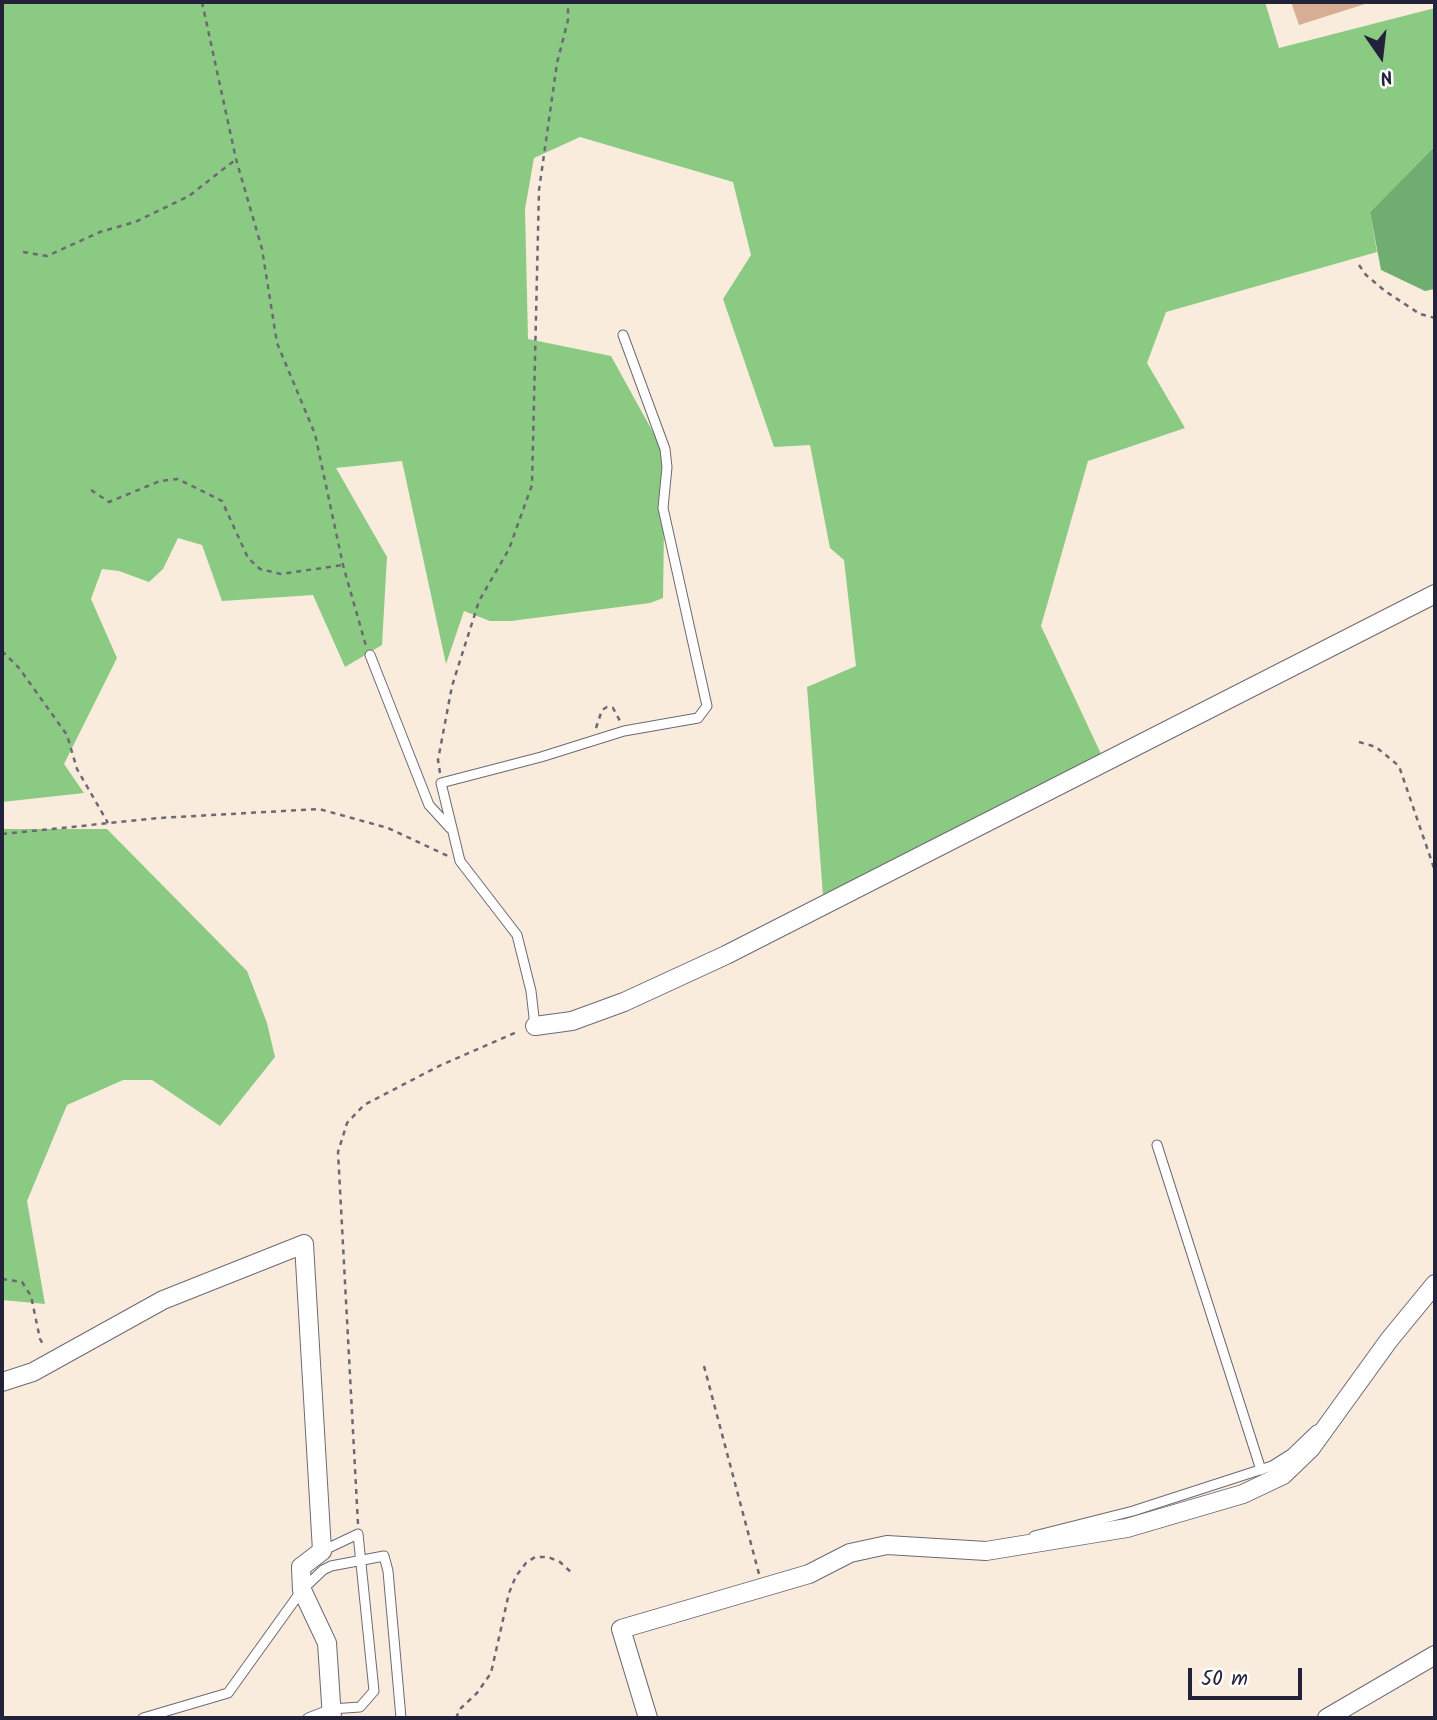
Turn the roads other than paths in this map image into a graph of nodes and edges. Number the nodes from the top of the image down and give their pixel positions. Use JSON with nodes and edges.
{"nodes":[{"id":1,"x":623,"y":335,"type":"dead end"},
{"id":2,"x":1435,"y":594,"type":"edge"},
{"id":3,"x":370,"y":655,"type":"road end"},
{"id":4,"x":451,"y":829,"type":"junction"},
{"id":5,"x":535,"y":1026,"type":"joint"},
{"id":6,"x":1157,"y":1145,"type":"dead end"},
{"id":7,"x":1435,"y":1284,"type":"edge"},
{"id":8,"x":2,"y":1382,"type":"edge"},
{"id":9,"x":1345,"y":1402,"type":"junction"},
{"id":10,"x":1261,"y":1470,"type":"junction"},
{"id":11,"x":1008,"y":1547,"type":"junction"},
{"id":12,"x":322,"y":1551,"type":"junction"},
{"id":13,"x":360,"y":1561,"type":"junction"},
{"id":14,"x":302,"y":1590,"type":"junction"},
{"id":15,"x":1435,"y":1655,"type":"edge"},
{"id":16,"x":331,"y":1714,"type":"edge"},
{"id":17,"x":144,"y":1718,"type":"edge"},
{"id":18,"x":308,"y":1718,"type":"edge"},
{"id":19,"x":401,"y":1718,"type":"edge"},
{"id":20,"x":649,"y":1718,"type":"edge"},
{"id":21,"x":1327,"y":1718,"type":"edge"}],
"edges":[{"from":1,"to":4,"type":"lane"},
{"from":2,"to":5,"type":"street"},
{"from":3,"to":4,"type":"lane"},
{"from":4,"to":5,"type":"lane"},
{"from":6,"to":10,"type":"lane"},
{"from":7,"to":9,"type":"street"},
{"from":8,"to":12,"type":"street"},
{"from":9,"to":10,"type":"lane"},
{"from":9,"to":11,"type":"street"},
{"from":10,"to":11,"type":"lane"},
{"from":11,"to":20,"type":"street"},
{"from":12,"to":13,"type":"lane"},
{"from":12,"to":14,"type":"street"},
{"from":13,"to":14,"type":"lane"},
{"from":13,"to":16,"type":"lane"},
{"from":13,"to":19,"type":"lane"},
{"from":14,"to":16,"type":"street"},
{"from":14,"to":17,"type":"lane"},
{"from":15,"to":21,"type":"street"},
{"from":16,"to":18,"type":"lane"}]}
